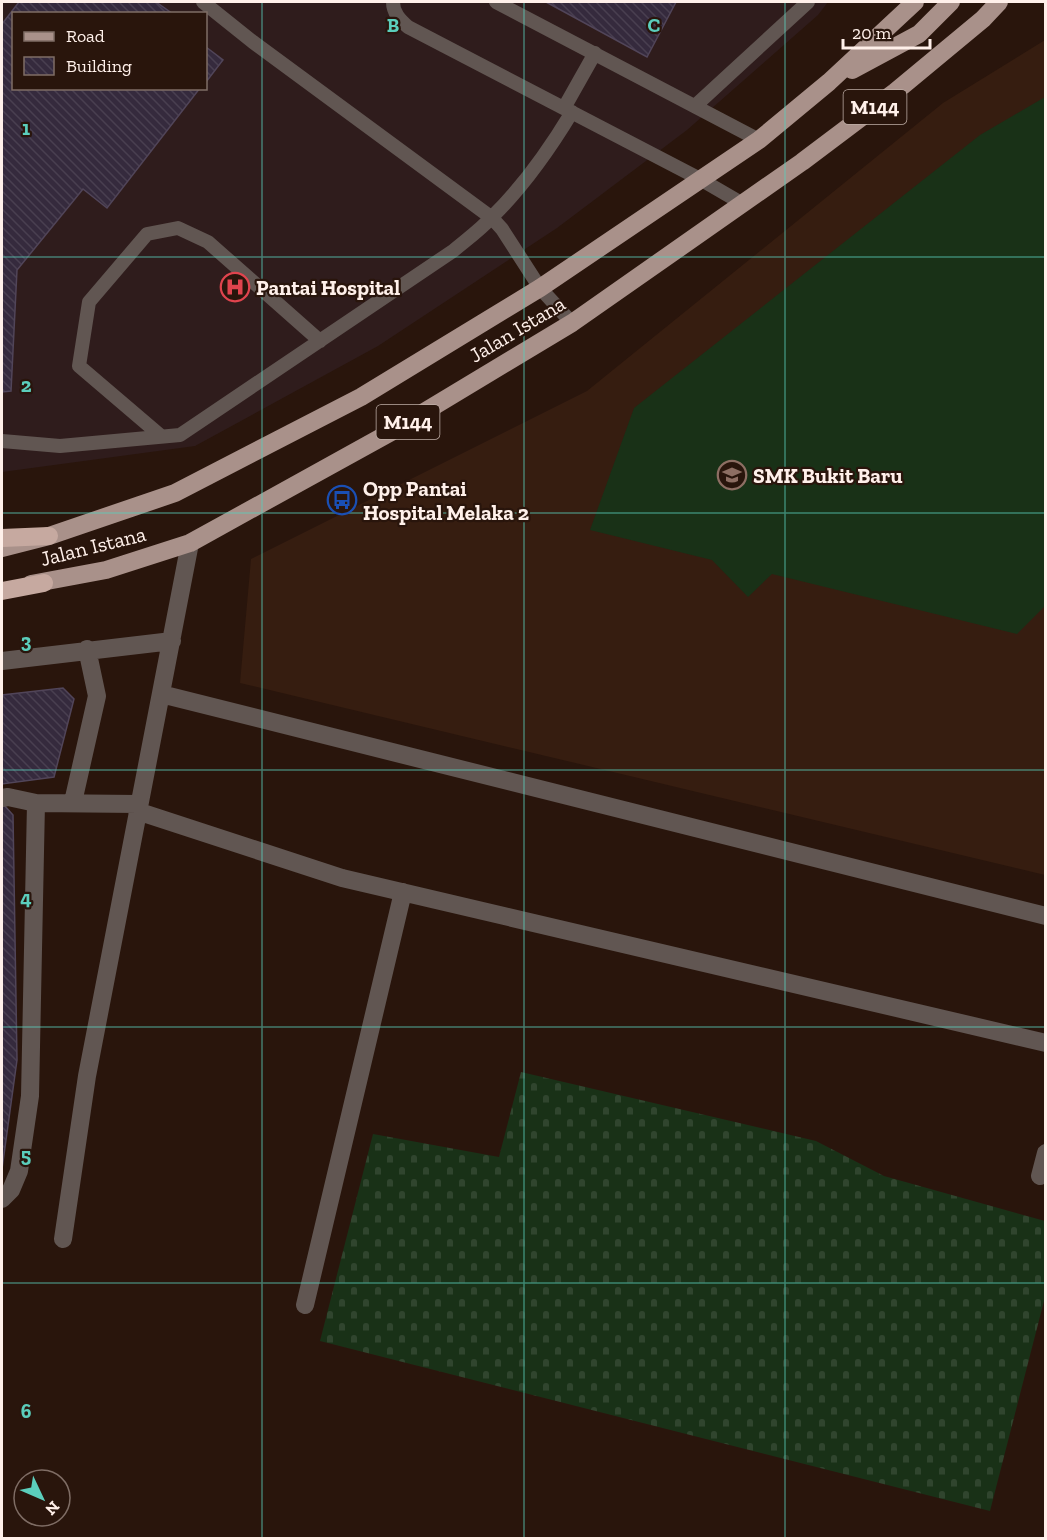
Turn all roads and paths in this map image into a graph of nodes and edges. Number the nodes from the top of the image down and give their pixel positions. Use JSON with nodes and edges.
{"nodes":[{"id":1,"x":202,"y":2,"type":"edge"},
{"id":2,"x":393,"y":2,"type":"edge"},
{"id":3,"x":496,"y":2,"type":"edge"},
{"id":4,"x":808,"y":2,"type":"edge"},
{"id":5,"x":915,"y":2,"type":"edge"},
{"id":6,"x":951,"y":2,"type":"edge"},
{"id":7,"x":999,"y":2,"type":"edge"},
{"id":8,"x":595,"y":53,"type":"junction"},
{"id":9,"x":829,"y":82,"type":"junction"},
{"id":10,"x":694,"y":106,"type":"junction"},
{"id":11,"x":568,"y":110,"type":"junction"},
{"id":12,"x":759,"y":140,"type":"junction"},
{"id":13,"x":700,"y":179,"type":"junction"},
{"id":14,"x":743,"y":204,"type":"junction"},
{"id":15,"x":492,"y":218,"type":"junction"},
{"id":16,"x":540,"y":288,"type":"junction"},
{"id":17,"x":572,"y":323,"type":"junction"},
{"id":18,"x":320,"y":341,"type":"junction"},
{"id":19,"x":161,"y":436,"type":"junction"},
{"id":20,"x":2,"y":441,"type":"edge"},
{"id":21,"x":49,"y":536,"type":"junction"},
{"id":22,"x":2,"y":538,"type":"edge"},
{"id":23,"x":190,"y":543,"type":"junction"},
{"id":24,"x":2,"y":548,"type":"edge"},
{"id":25,"x":44,"y":583,"type":"junction"},
{"id":26,"x":2,"y":586,"type":"edge"},
{"id":27,"x":2,"y":591,"type":"edge"},
{"id":28,"x":172,"y":641,"type":"junction"},
{"id":29,"x":87,"y":650,"type":"junction"},
{"id":30,"x":2,"y":661,"type":"edge"},
{"id":31,"x":161,"y":694,"type":"junction"},
{"id":32,"x":2,"y":798,"type":"edge"},
{"id":33,"x":73,"y":802,"type":"junction"},
{"id":34,"x":36,"y":803,"type":"junction"},
{"id":35,"x":138,"y":808,"type":"junction"},
{"id":36,"x":403,"y":892,"type":"junction"},
{"id":37,"x":1046,"y":916,"type":"edge"},
{"id":38,"x":1046,"y":1043,"type":"edge"},
{"id":39,"x":1046,"y":1153,"type":"edge"},
{"id":40,"x":1040,"y":1176,"type":"dead end"},
{"id":41,"x":2,"y":1198,"type":"edge"},
{"id":42,"x":63,"y":1239,"type":"dead end"},
{"id":43,"x":305,"y":1305,"type":"dead end"}],
"edges":[{"from":1,"to":15,"type":"lane"},
{"from":2,"to":11,"type":"lane"},
{"from":3,"to":8,"type":"lane"},
{"from":4,"to":10,"type":"lane"},
{"from":5,"to":9,"type":"main road","name":"Jalan Istana","number":"M144"},
{"from":6,"to":9,"type":"main road"},
{"from":7,"to":14,"type":"main road","name":"Jalan Istana","number":"M144"},
{"from":8,"to":10,"type":"lane"},
{"from":8,"to":11,"type":"lane"},
{"from":9,"to":12,"type":"main road","name":"Jalan Istana","number":"M144"},
{"from":10,"to":12,"type":"lane"},
{"from":11,"to":13,"type":"lane"},
{"from":11,"to":15,"type":"lane"},
{"from":12,"to":13,"type":"main road","name":"Jalan Istana","number":"M144"},
{"from":13,"to":14,"type":"lane"},
{"from":13,"to":16,"type":"main road","name":"Jalan Istana","number":"M144"},
{"from":14,"to":17,"type":"main road","name":"Jalan Istana","number":"M144"},
{"from":15,"to":16,"type":"lane"},
{"from":15,"to":18,"type":"lane"},
{"from":16,"to":17,"type":"lane"},
{"from":16,"to":21,"type":"main road","name":"Jalan Istana","number":"M144"},
{"from":17,"to":23,"type":"main road","name":"Jalan Istana","number":"M144"},
{"from":18,"to":19,"type":"lane"},
{"from":18,"to":19,"type":"lane"},
{"from":19,"to":20,"type":"lane"},
{"from":21,"to":22,"type":"highway"},
{"from":21,"to":24,"type":"main road","name":"Jalan Istana","number":"M144"},
{"from":23,"to":25,"type":"main road","name":"Jalan Istana","number":"M144"},
{"from":23,"to":28,"type":"street"},
{"from":25,"to":26,"type":"main road","name":"Jalan Istana","number":"M144"},
{"from":25,"to":27,"type":"highway"},
{"from":28,"to":29,"type":"street"},
{"from":28,"to":31,"type":"street"},
{"from":29,"to":30,"type":"street"},
{"from":29,"to":33,"type":"street"},
{"from":31,"to":35,"type":"street"},
{"from":31,"to":37,"type":"street"},
{"from":32,"to":34,"type":"street"},
{"from":33,"to":34,"type":"street"},
{"from":33,"to":35,"type":"street"},
{"from":34,"to":41,"type":"street"},
{"from":35,"to":36,"type":"street"},
{"from":35,"to":42,"type":"street"},
{"from":36,"to":38,"type":"street"},
{"from":36,"to":43,"type":"street"},
{"from":39,"to":40,"type":"street"}]}
